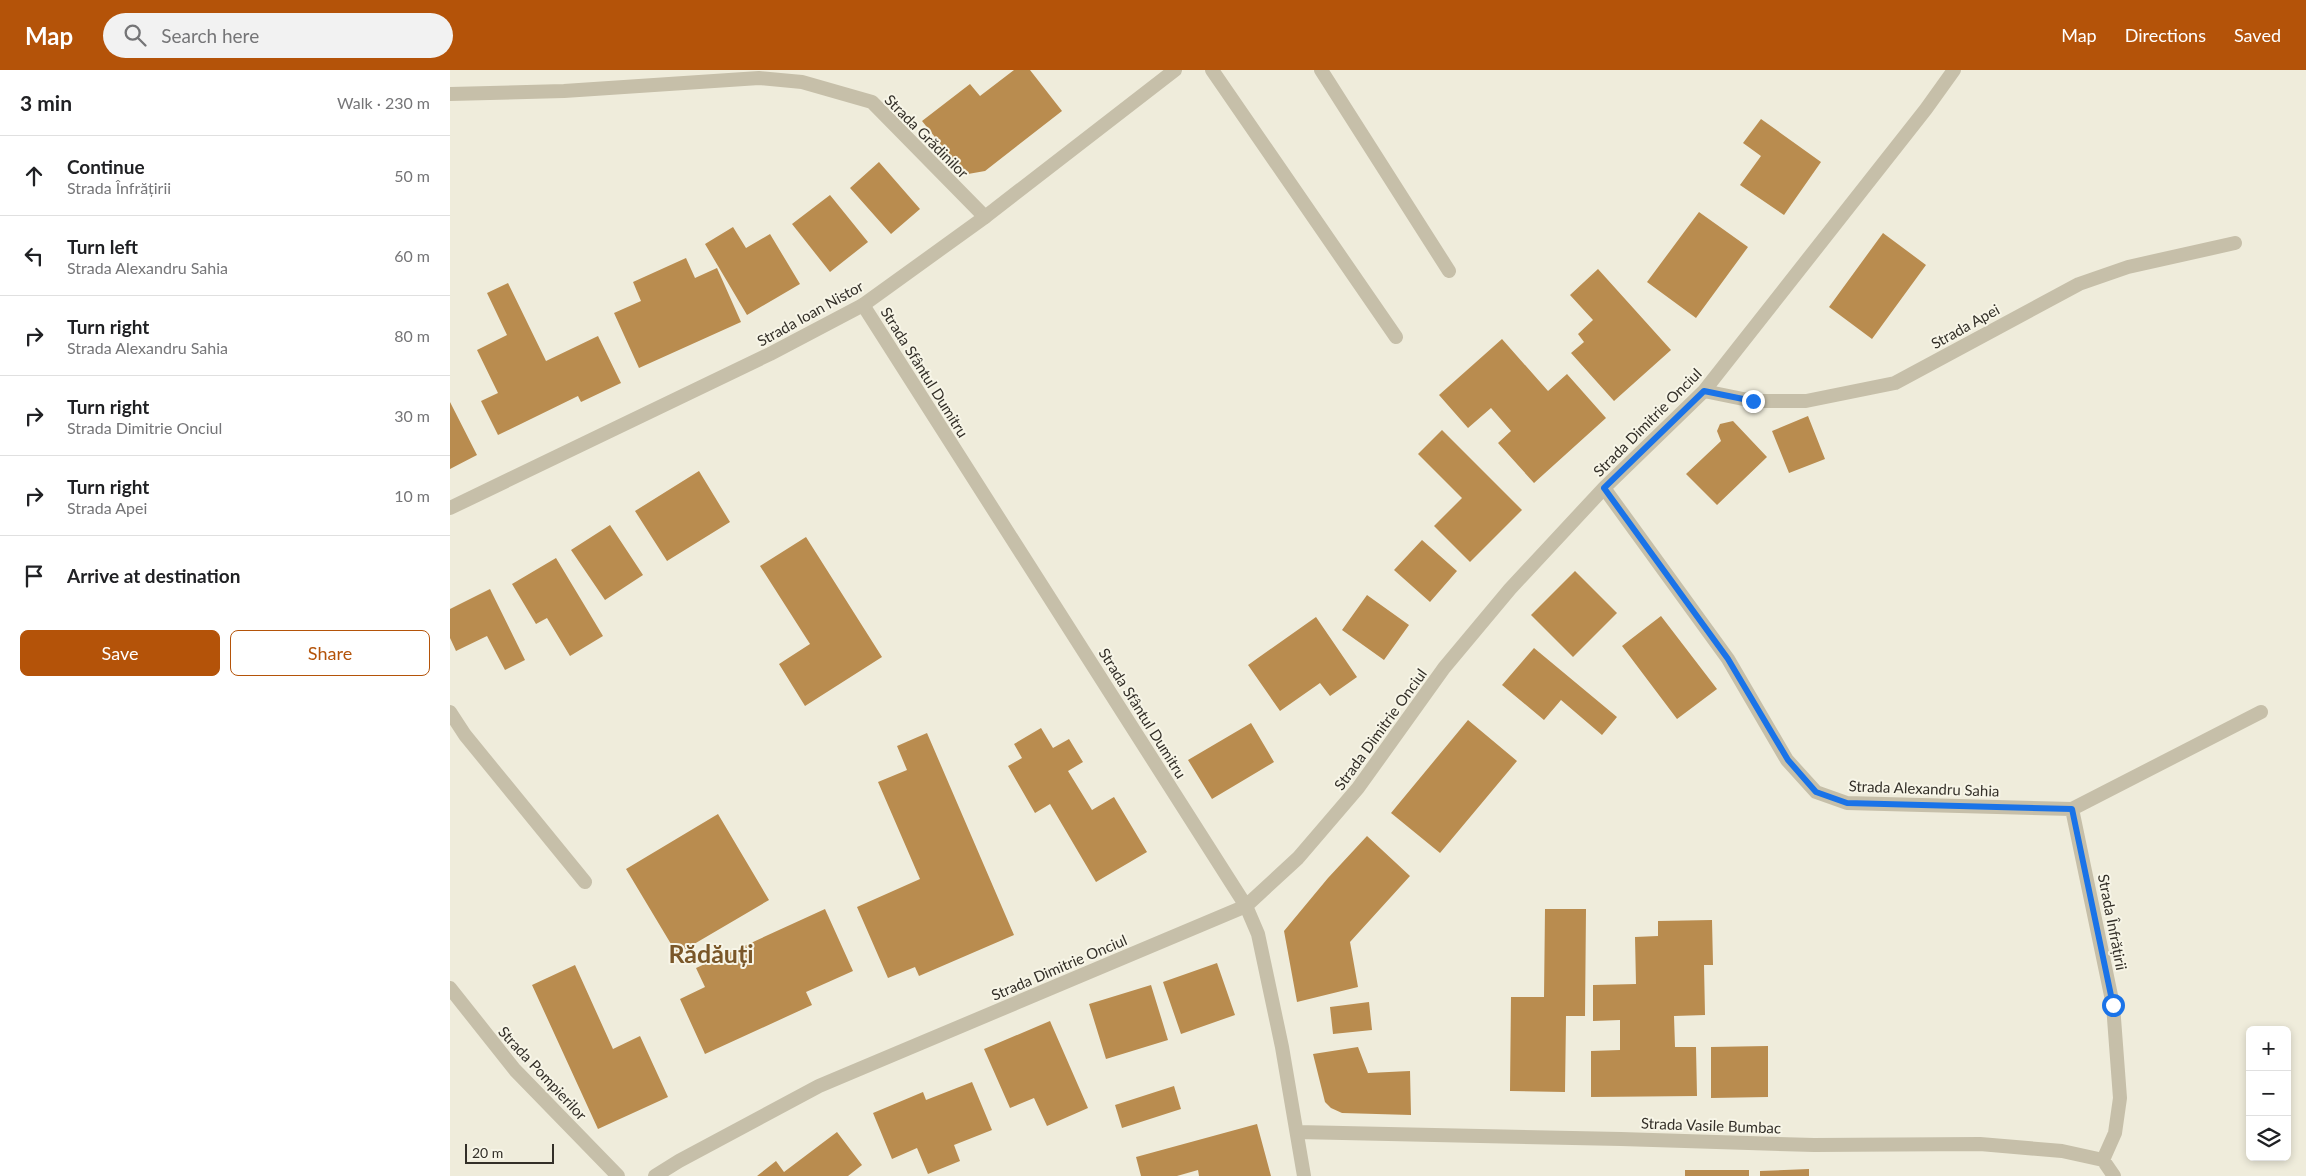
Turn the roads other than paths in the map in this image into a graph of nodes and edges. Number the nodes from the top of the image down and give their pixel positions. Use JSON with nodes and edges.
{"nodes":[{"id":1,"x":1175,"y":70,"type":"edge"},
{"id":2,"x":1212,"y":70,"type":"edge"},
{"id":3,"x":1321,"y":70,"type":"edge"},
{"id":4,"x":1954,"y":70,"type":"edge"},
{"id":5,"x":450,"y":94,"type":"edge"},
{"id":6,"x":985,"y":217,"type":"junction"},
{"id":7,"x":2235,"y":243,"type":"dead end"},
{"id":8,"x":1449,"y":272,"type":"dead end"},
{"id":9,"x":863,"y":305,"type":"junction"},
{"id":10,"x":1396,"y":337,"type":"dead end"},
{"id":11,"x":1704,"y":391,"type":"junction"},
{"id":12,"x":1604,"y":488,"type":"junction"},
{"id":13,"x":450,"y":508,"type":"edge"},
{"id":14,"x":450,"y":712,"type":"edge"},
{"id":15,"x":2261,"y":712,"type":"dead end"},
{"id":16,"x":2072,"y":809,"type":"junction"},
{"id":17,"x":585,"y":882,"type":"dead end"},
{"id":18,"x":1246,"y":906,"type":"junction"},
{"id":19,"x":450,"y":988,"type":"edge"},
{"id":20,"x":1297,"y":1132,"type":"junction"},
{"id":21,"x":2103,"y":1160,"type":"junction"},
{"id":22,"x":618,"y":1176,"type":"edge"},
{"id":23,"x":655,"y":1176,"type":"edge"},
{"id":24,"x":1304,"y":1176,"type":"edge"},
{"id":25,"x":2114,"y":1176,"type":"edge"}],
"edges":[{"from":1,"to":6,"type":"street","name":"Strada Ioan Nistor"},
{"from":2,"to":10,"type":"street"},
{"from":3,"to":8,"type":"street"},
{"from":4,"to":11,"type":"street","name":"Strada Dimitrie Onciul"},
{"from":5,"to":6,"type":"street","name":"Strada Grădinilor"},
{"from":6,"to":9,"type":"street","name":"Strada Ioan Nistor"},
{"from":7,"to":11,"type":"street","name":"Strada Apei"},
{"from":9,"to":13,"type":"street","name":"Strada Ioan Nistor"},
{"from":9,"to":18,"type":"street","name":"Strada Sfântul Dumitru"},
{"from":11,"to":12,"type":"street","name":"Strada Dimitrie Onciul"},
{"from":12,"to":16,"type":"street","name":"Strada Alexandru Sahia"},
{"from":12,"to":18,"type":"street","name":"Strada Dimitrie Onciul"},
{"from":14,"to":17,"type":"street"},
{"from":15,"to":16,"type":"street","name":"Strada Alexandru Sahia"},
{"from":16,"to":21,"type":"street","name":"Strada Înfrățirii"},
{"from":18,"to":20,"type":"street","name":"Strada Sfântul Dumitru"},
{"from":18,"to":23,"type":"street","name":"Strada Dimitrie Onciul"},
{"from":19,"to":22,"type":"street","name":"Strada Pompierilor"},
{"from":20,"to":21,"type":"street","name":"Strada Vasile Bumbac"},
{"from":20,"to":24,"type":"street","name":"Strada Sfântul Dumitru"},
{"from":21,"to":25,"type":"street"}]}
